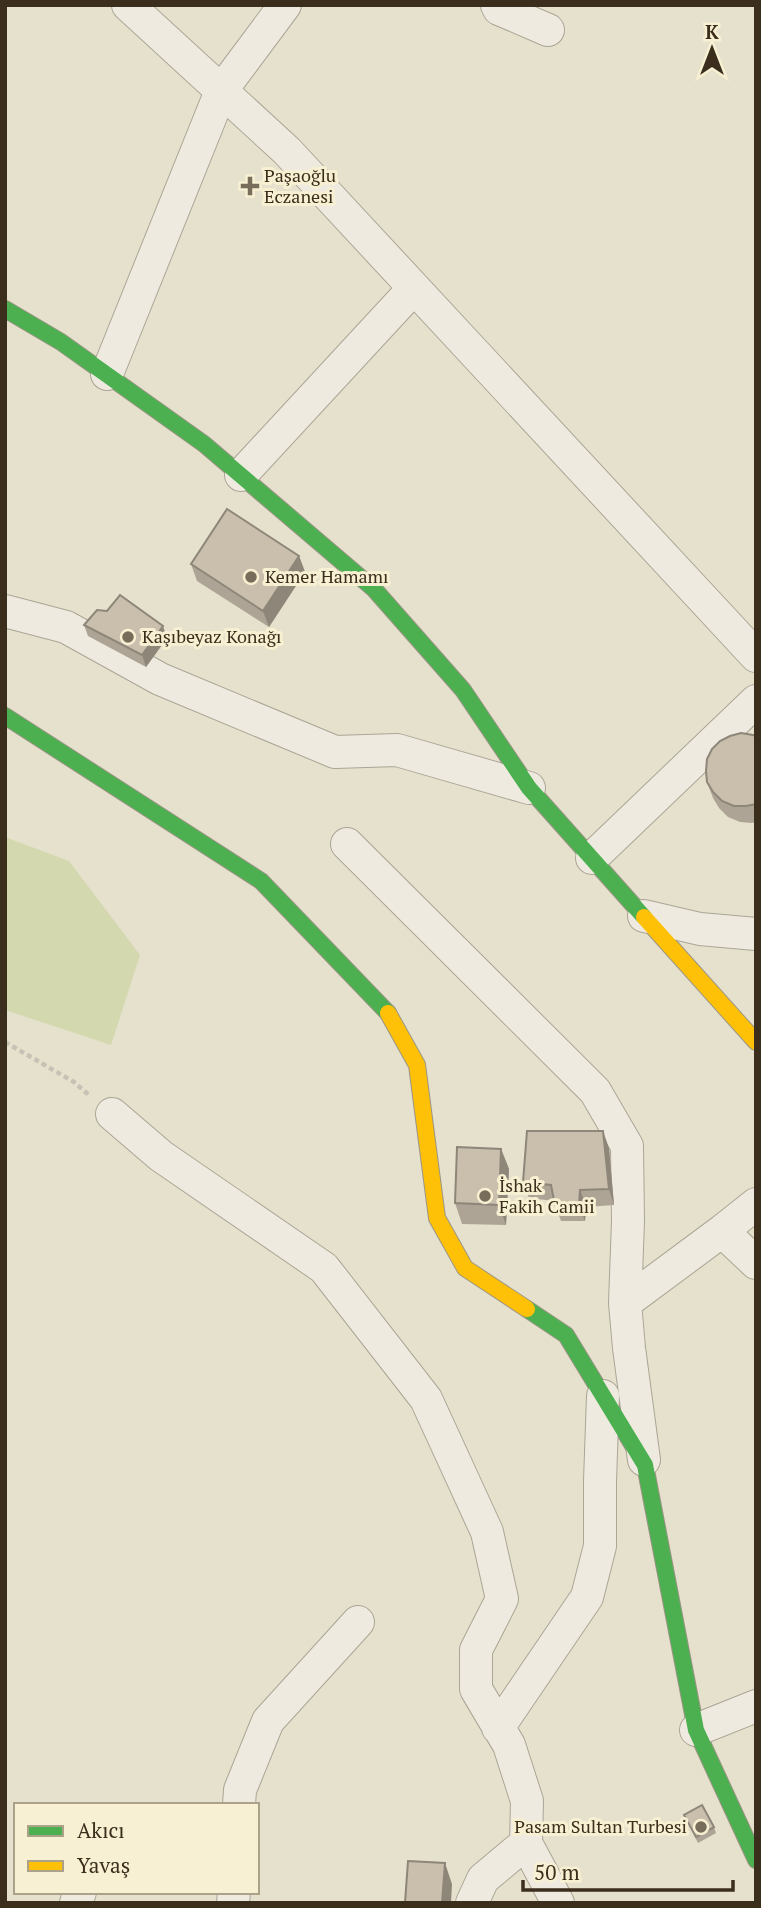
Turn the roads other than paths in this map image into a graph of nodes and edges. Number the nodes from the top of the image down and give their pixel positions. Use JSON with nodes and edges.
{"nodes":[{"id":1,"x":128,"y":5,"type":"edge"},
{"id":2,"x":285,"y":5,"type":"edge"},
{"id":3,"x":497,"y":5,"type":"edge"},
{"id":4,"x":548,"y":30,"type":"dead end"},
{"id":5,"x":221,"y":91,"type":"junction"},
{"id":6,"x":414,"y":289,"type":"junction"},
{"id":7,"x":5,"y":309,"type":"edge"},
{"id":8,"x":107,"y":374,"type":"junction"},
{"id":9,"x":241,"y":475,"type":"junction"},
{"id":10,"x":5,"y":611,"type":"edge"},
{"id":11,"x":756,"y":656,"type":"edge"},
{"id":12,"x":756,"y":701,"type":"edge"},
{"id":13,"x":5,"y":716,"type":"edge"},
{"id":14,"x":529,"y":788,"type":"junction"},
{"id":15,"x":347,"y":844,"type":"dead end"},
{"id":16,"x":592,"y":858,"type":"junction"},
{"id":17,"x":644,"y":916,"type":"junction"},
{"id":18,"x":756,"y":934,"type":"edge"},
{"id":19,"x":756,"y":1042,"type":"edge"},
{"id":20,"x":112,"y":1114,"type":"road end"},
{"id":21,"x":756,"y":1203,"type":"edge"},
{"id":22,"x":722,"y":1231,"type":"junction"},
{"id":23,"x":756,"y":1263,"type":"edge"},
{"id":24,"x":625,"y":1303,"type":"junction"},
{"id":25,"x":603,"y":1396,"type":"junction"},
{"id":26,"x":645,"y":1465,"type":"junction"},
{"id":27,"x":358,"y":1622,"type":"dead end"},
{"id":28,"x":756,"y":1706,"type":"edge"},
{"id":29,"x":498,"y":1728,"type":"junction"},
{"id":30,"x":696,"y":1730,"type":"junction"},
{"id":31,"x":239,"y":1803,"type":"edge"},
{"id":32,"x":526,"y":1843,"type":"junction"},
{"id":33,"x":756,"y":1860,"type":"edge"},
{"id":34,"x":472,"y":1903,"type":"edge"},
{"id":35,"x":558,"y":1903,"type":"edge"}],
"edges":[{"from":1,"to":5,"type":"street"},
{"from":2,"to":5,"type":"street"},
{"from":3,"to":4,"type":"street"},
{"from":5,"to":6,"type":"street"},
{"from":5,"to":8,"type":"street"},
{"from":6,"to":9,"type":"street"},
{"from":6,"to":11,"type":"street"},
{"from":7,"to":8,"type":"street"},
{"from":8,"to":9,"type":"street"},
{"from":9,"to":14,"type":"street"},
{"from":10,"to":14,"type":"street"},
{"from":12,"to":16,"type":"street"},
{"from":13,"to":25,"type":"street"},
{"from":14,"to":16,"type":"street"},
{"from":15,"to":24,"type":"street"},
{"from":16,"to":17,"type":"street"},
{"from":17,"to":18,"type":"street"},
{"from":17,"to":19,"type":"street"},
{"from":20,"to":29,"type":"street"},
{"from":21,"to":22,"type":"street"},
{"from":22,"to":23,"type":"street"},
{"from":22,"to":24,"type":"street"},
{"from":24,"to":26,"type":"street"},
{"from":25,"to":26,"type":"street"},
{"from":25,"to":29,"type":"street"},
{"from":26,"to":30,"type":"street"},
{"from":27,"to":31,"type":"street"},
{"from":28,"to":30,"type":"street"},
{"from":29,"to":32,"type":"street"},
{"from":30,"to":33,"type":"street"},
{"from":32,"to":34,"type":"street"},
{"from":32,"to":35,"type":"street"}]}
